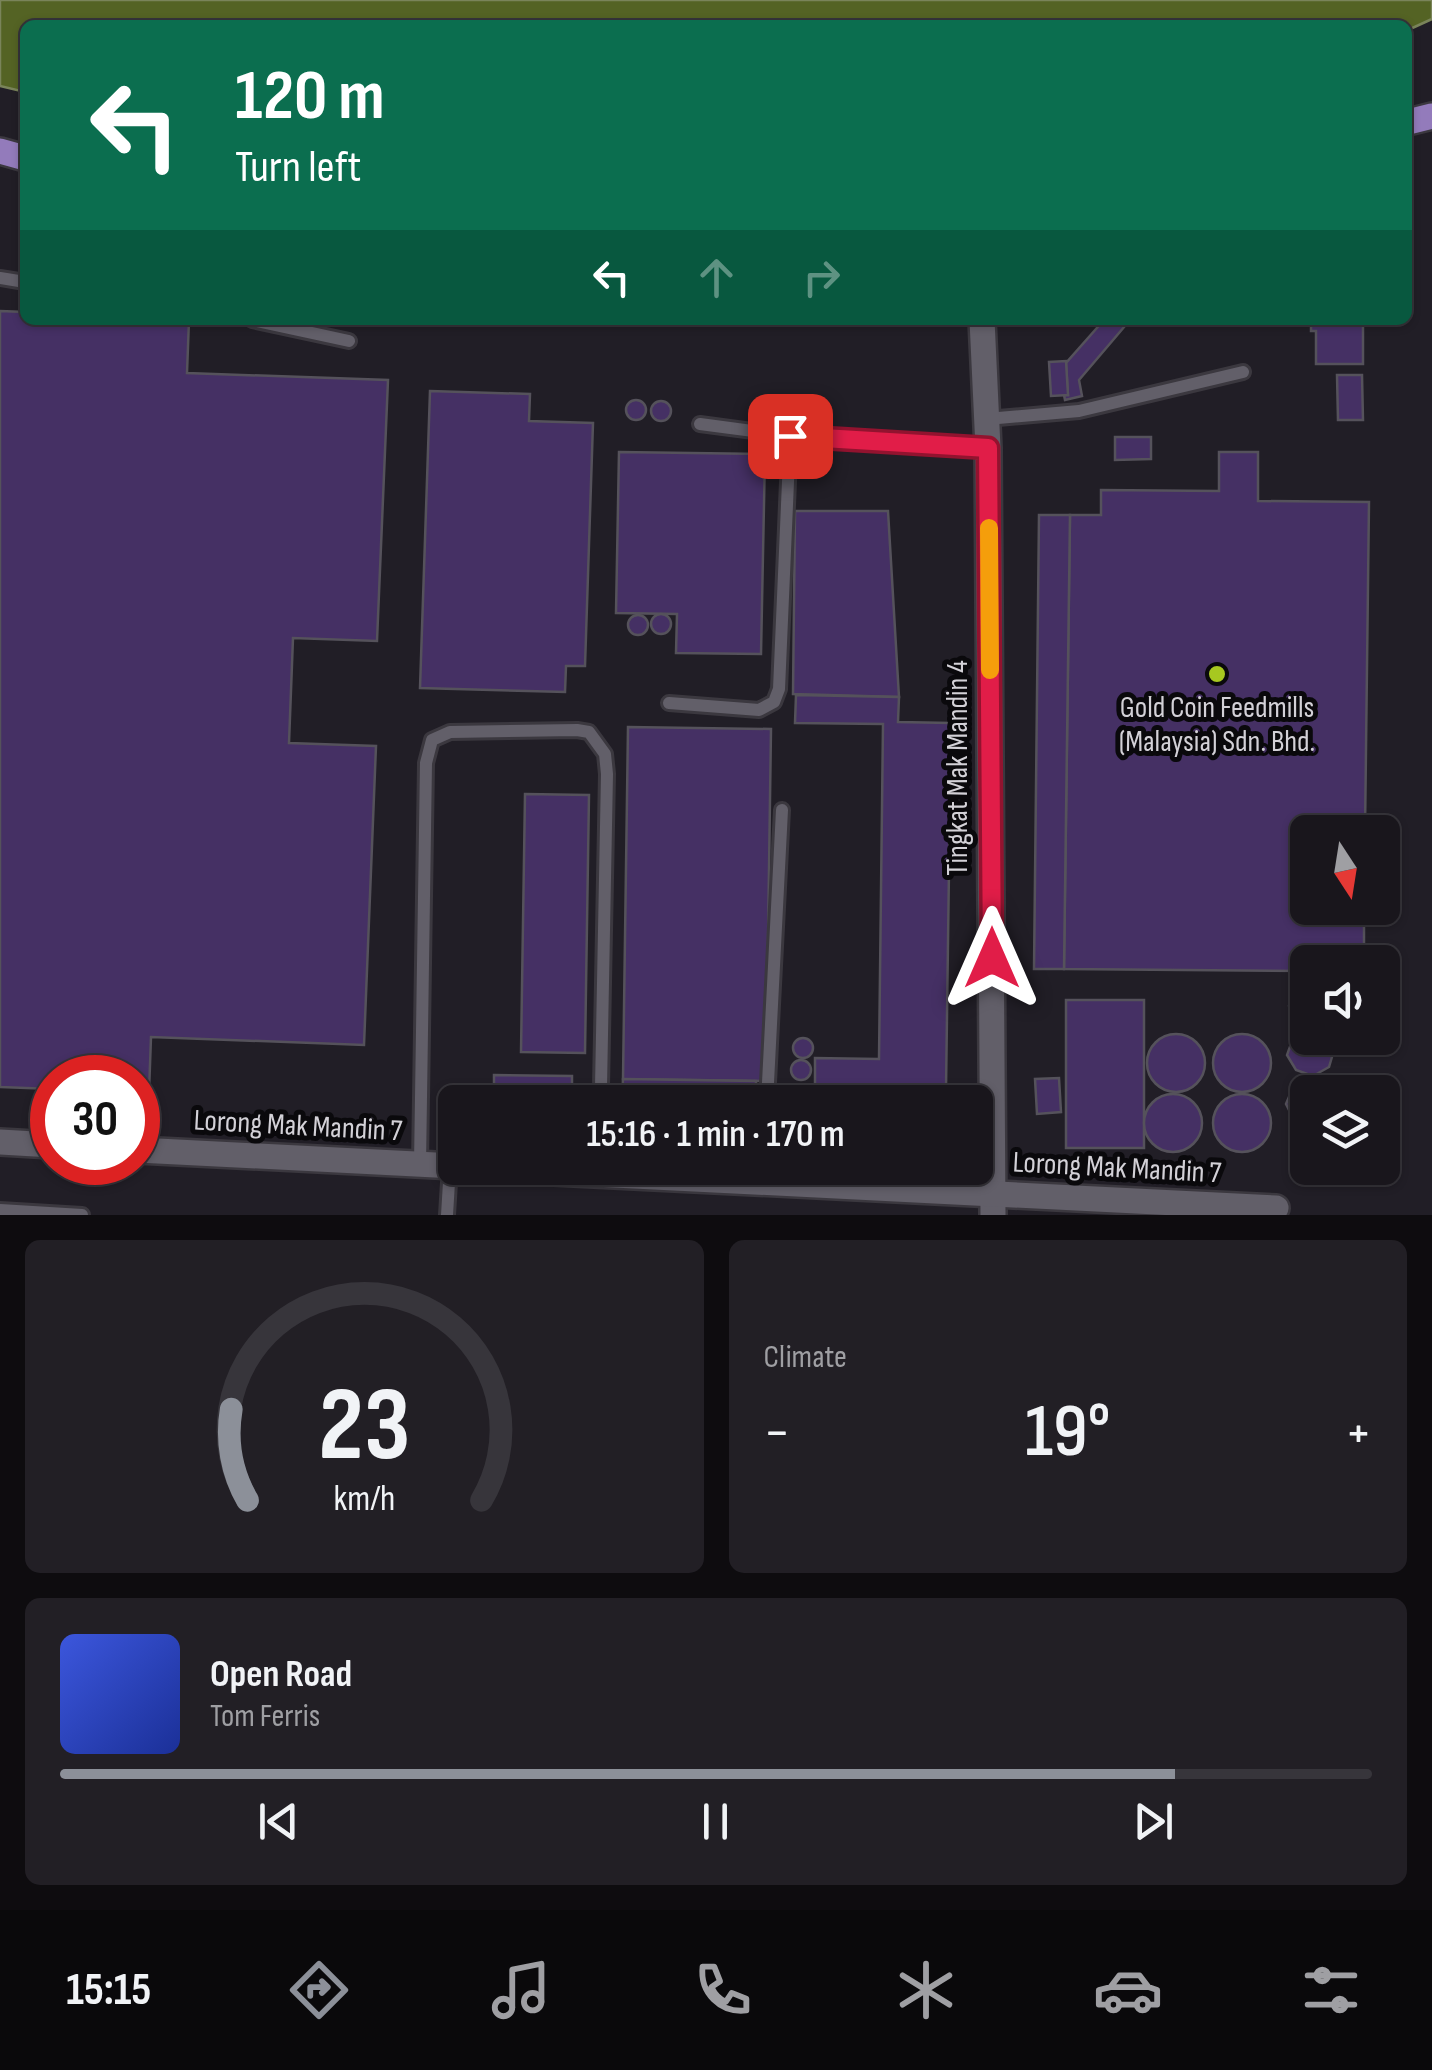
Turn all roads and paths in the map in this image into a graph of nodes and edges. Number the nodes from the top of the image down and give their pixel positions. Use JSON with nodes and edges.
{"nodes":[{"id":1,"x":289,"y":325,"type":"edge"},
{"id":2,"x":982,"y":325,"type":"edge"},
{"id":3,"x":349,"y":341,"type":"dead end"},
{"id":4,"x":1243,"y":372,"type":"dead end"},
{"id":5,"x":987,"y":419,"type":"junction"},
{"id":6,"x":700,"y":424,"type":"dead end"},
{"id":7,"x":790,"y":436,"type":"junction"},
{"id":8,"x":988,"y":448,"type":"junction"},
{"id":9,"x":669,"y":703,"type":"dead end"},
{"id":10,"x":782,"y":810,"type":"dead end"},
{"id":11,"x":601,"y":1085,"type":"edge"},
{"id":12,"x":767,"y":1085,"type":"edge"},
{"id":13,"x":0,"y":1142,"type":"edge"},
{"id":14,"x":30,"y":1144,"type":"edge"},
{"id":15,"x":160,"y":1151,"type":"edge"},
{"id":16,"x":420,"y":1165,"type":"junction"},
{"id":17,"x":438,"y":1166,"type":"edge"},
{"id":18,"x":455,"y":1185,"type":"edge"},
{"id":19,"x":844,"y":1185,"type":"edge"},
{"id":20,"x":993,"y":1204,"type":"edge"},
{"id":21,"x":1276,"y":1208,"type":"dead end"},
{"id":22,"x":0,"y":1210,"type":"edge"},
{"id":23,"x":82,"y":1215,"type":"edge"},
{"id":24,"x":447,"y":1215,"type":"edge"}],
"edges":[{"from":1,"to":3,"type":"lane"},
{"from":2,"to":5,"type":"street","name":"Tingkat Mak Mandin 4"},
{"from":4,"to":5,"type":"lane"},
{"from":5,"to":8,"type":"street","name":"Tingkat Mak Mandin 4"},
{"from":6,"to":7,"type":"lane"},
{"from":7,"to":8,"type":"lane"},
{"from":7,"to":9,"type":"lane"},
{"from":8,"to":20,"type":"street","name":"Tingkat Mak Mandin 4"},
{"from":10,"to":12,"type":"lane"},
{"from":11,"to":16,"type":"lane"},
{"from":13,"to":14,"type":"street"},
{"from":15,"to":16,"type":"street","name":"Lorong Mak Mandin 7"},
{"from":16,"to":17,"type":"street","name":"Lorong Mak Mandin 7"},
{"from":18,"to":24,"type":"lane"},
{"from":19,"to":20,"type":"street","name":"Lorong Mak Mandin 7"},
{"from":20,"to":21,"type":"street","name":"Lorong Mak Mandin 7"},
{"from":22,"to":23,"type":"lane"}]}
